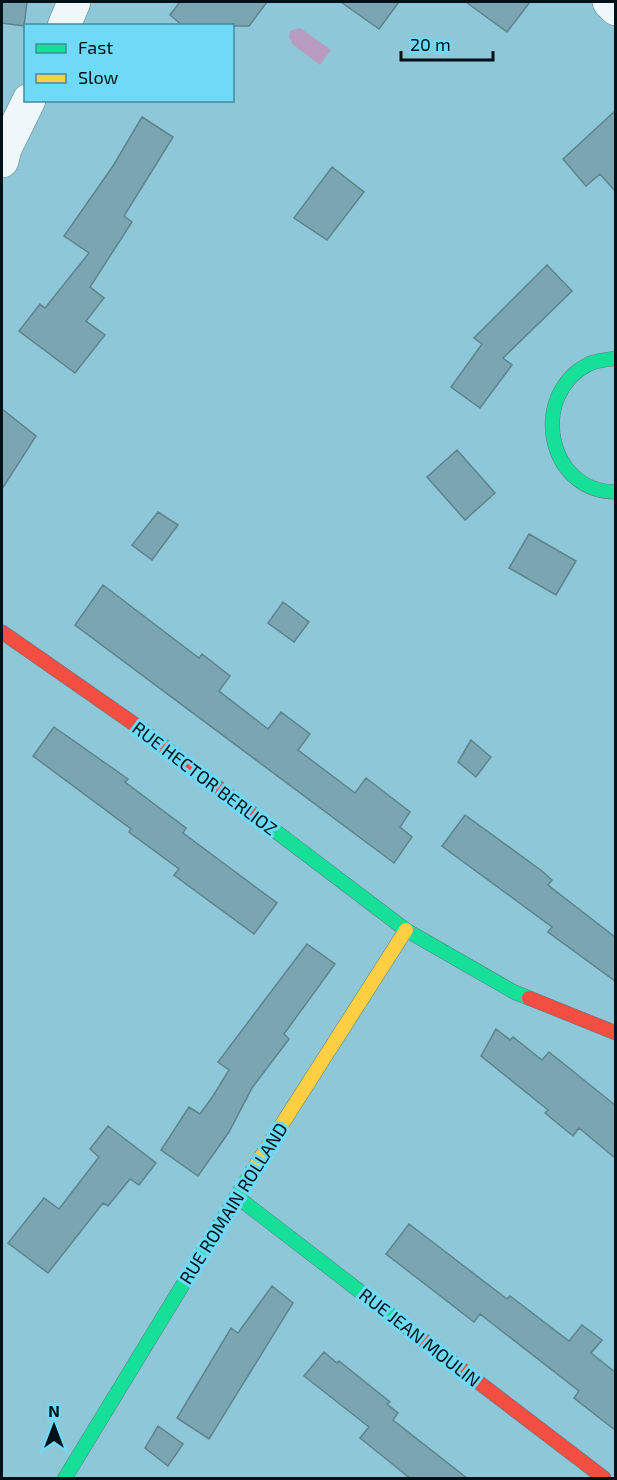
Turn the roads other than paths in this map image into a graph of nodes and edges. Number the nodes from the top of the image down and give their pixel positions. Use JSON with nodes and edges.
{"nodes":[{"id":1,"x":74,"y":2,"type":"edge"},
{"id":2,"x":609,"y":2,"type":"edge"},
{"id":3,"x":615,"y":9,"type":"edge"},
{"id":4,"x":65,"y":24,"type":"edge"},
{"id":5,"x":28,"y":102,"type":"edge"},
{"id":6,"x":3,"y":153,"type":"edge"},
{"id":7,"x":615,"y":358,"type":"edge"},
{"id":8,"x":615,"y":492,"type":"edge"},
{"id":9,"x":2,"y":632,"type":"edge"},
{"id":10,"x":406,"y":930,"type":"junction"},
{"id":11,"x":615,"y":1033,"type":"edge"},
{"id":12,"x":236,"y":1196,"type":"junction"},
{"id":13,"x":65,"y":1479,"type":"edge"},
{"id":14,"x":604,"y":1479,"type":"edge"}],
"edges":[{"from":1,"to":4,"type":"street"},
{"from":2,"to":3,"type":"street"},
{"from":5,"to":6,"type":"street"},
{"from":7,"to":8,"type":"street"},
{"from":9,"to":10,"type":"street","name":"RUE HECTOR BERLIOZ"},
{"from":10,"to":11,"type":"street","name":"RUE HECTOR BERLIOZ"},
{"from":10,"to":12,"type":"street","name":"RUE ROMAIN ROLLAND"},
{"from":12,"to":13,"type":"street","name":"RUE ROMAIN ROLLAND"},
{"from":12,"to":14,"type":"street","name":"RUE JEAN MOULIN"}]}
